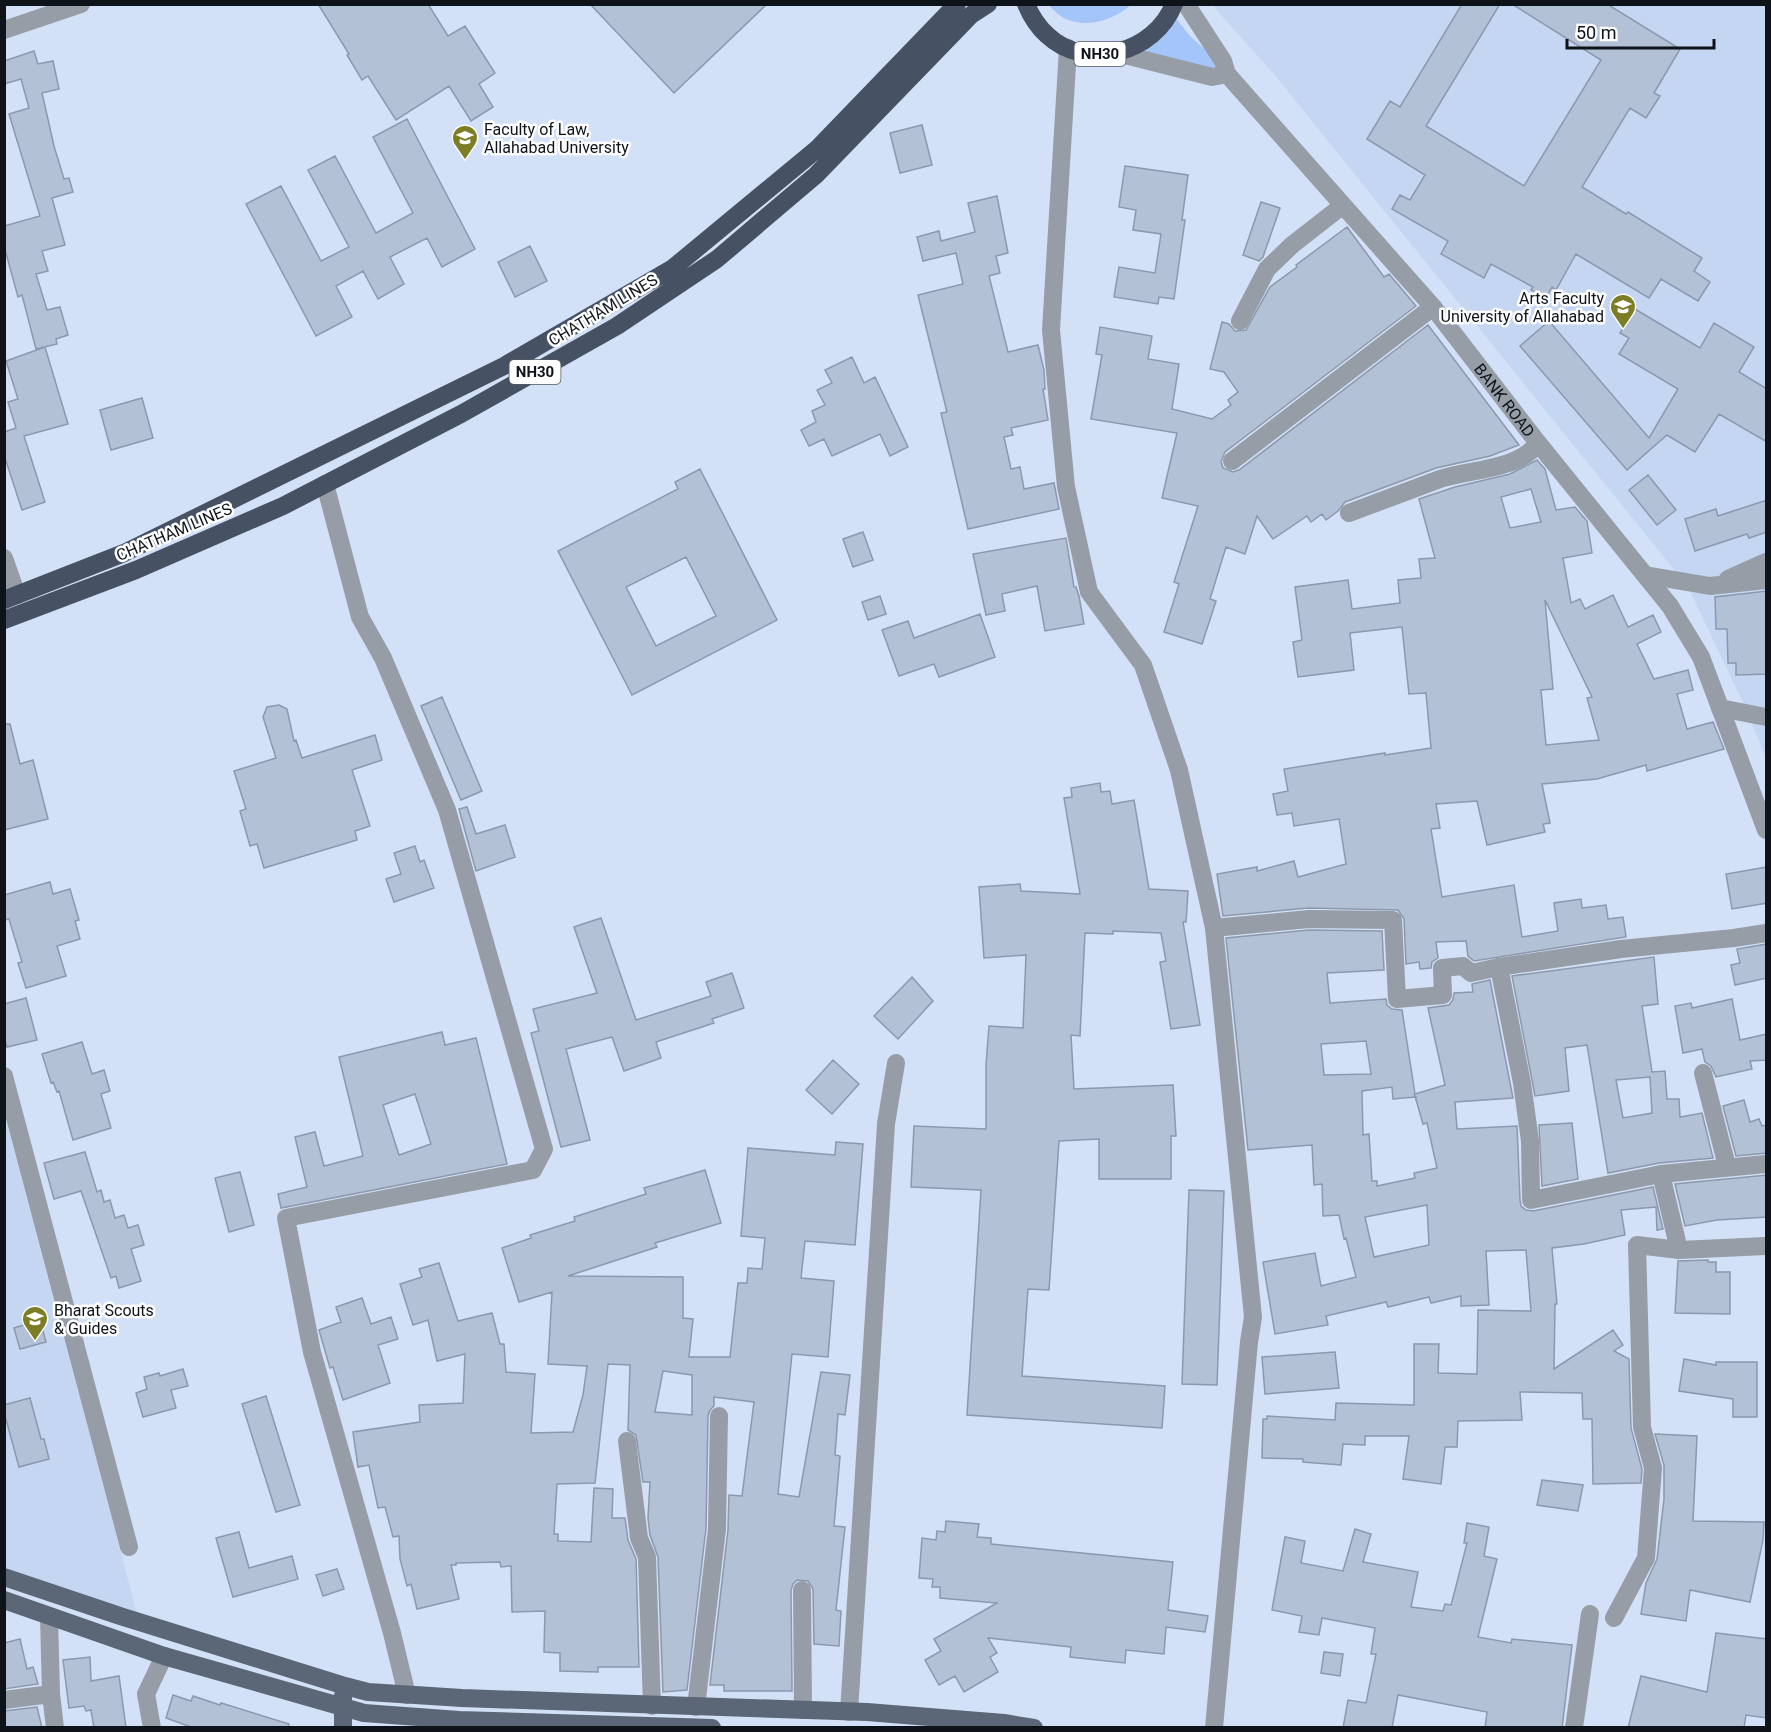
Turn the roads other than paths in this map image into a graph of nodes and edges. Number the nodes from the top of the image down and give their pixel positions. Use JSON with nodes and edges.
{"nodes":[{"id":1,"x":81,"y":4,"type":"edge"},
{"id":2,"x":957,"y":4,"type":"edge"},
{"id":3,"x":988,"y":4,"type":"edge"},
{"id":4,"x":1026,"y":4,"type":"edge"},
{"id":5,"x":1174,"y":4,"type":"edge"},
{"id":6,"x":1186,"y":4,"type":"edge"},
{"id":7,"x":4,"y":30,"type":"edge"},
{"id":8,"x":1068,"y":48,"type":"junction"},
{"id":9,"x":1117,"y":53,"type":"junction"},
{"id":10,"x":1227,"y":74,"type":"junction"},
{"id":11,"x":1342,"y":206,"type":"junction"},
{"id":12,"x":1433,"y":307,"type":"junction"},
{"id":13,"x":1240,"y":321,"type":"dead end"},
{"id":14,"x":1538,"y":443,"type":"junction"},
{"id":15,"x":1232,"y":461,"type":"dead end"},
{"id":16,"x":325,"y":484,"type":"junction"},
{"id":17,"x":1349,"y":513,"type":"dead end"},
{"id":18,"x":4,"y":558,"type":"edge"},
{"id":19,"x":1767,"y":562,"type":"edge"},
{"id":20,"x":1645,"y":575,"type":"junction"},
{"id":21,"x":1767,"y":580,"type":"edge"},
{"id":22,"x":1710,"y":586,"type":"junction"},
{"id":23,"x":11,"y":598,"type":"edge"},
{"id":24,"x":4,"y":620,"type":"edge"},
{"id":25,"x":1720,"y":708,"type":"junction"},
{"id":26,"x":1767,"y":717,"type":"edge"},
{"id":27,"x":1767,"y":830,"type":"edge"},
{"id":28,"x":1214,"y":928,"type":"junction"},
{"id":29,"x":1767,"y":933,"type":"edge"},
{"id":30,"x":1499,"y":968,"type":"junction"},
{"id":31,"x":896,"y":1063,"type":"dead end"},
{"id":32,"x":1703,"y":1073,"type":"dead end"},
{"id":33,"x":4,"y":1076,"type":"edge"},
{"id":34,"x":1767,"y":1164,"type":"edge"},
{"id":35,"x":1727,"y":1166,"type":"junction"},
{"id":36,"x":1661,"y":1174,"type":"junction"},
{"id":37,"x":1767,"y":1246,"type":"edge"},
{"id":38,"x":1679,"y":1250,"type":"junction"},
{"id":39,"x":719,"y":1416,"type":"dead end"},
{"id":40,"x":627,"y":1441,"type":"dead end"},
{"id":41,"x":129,"y":1547,"type":"dead end"},
{"id":42,"x":4,"y":1577,"type":"edge"},
{"id":43,"x":802,"y":1590,"type":"dead end"},
{"id":44,"x":4,"y":1600,"type":"edge"},
{"id":45,"x":1590,"y":1614,"type":"dead end"},
{"id":46,"x":49,"y":1617,"type":"junction"},
{"id":47,"x":1614,"y":1618,"type":"dead end"},
{"id":48,"x":164,"y":1656,"type":"junction"},
{"id":49,"x":345,"y":1686,"type":"junction"},
{"id":50,"x":368,"y":1692,"type":"junction"},
{"id":51,"x":51,"y":1694,"type":"junction"},
{"id":52,"x":407,"y":1695,"type":"junction"},
{"id":53,"x":4,"y":1700,"type":"edge"},
{"id":54,"x":652,"y":1706,"type":"junction"},
{"id":55,"x":342,"y":1707,"type":"junction"},
{"id":56,"x":696,"y":1707,"type":"junction"},
{"id":57,"x":803,"y":1710,"type":"junction"},
{"id":58,"x":849,"y":1712,"type":"junction"},
{"id":59,"x":364,"y":1720,"type":"edge"},
{"id":60,"x":55,"y":1728,"type":"edge"},
{"id":61,"x":152,"y":1728,"type":"edge"},
{"id":62,"x":343,"y":1728,"type":"edge"},
{"id":63,"x":712,"y":1728,"type":"edge"},
{"id":64,"x":1034,"y":1728,"type":"edge"},
{"id":65,"x":1214,"y":1728,"type":"edge"},
{"id":66,"x":1574,"y":1728,"type":"edge"}],
"edges":[{"from":1,"to":7,"type":"street"},
{"from":2,"to":23,"type":"highway","name":"CHATHAM LINES","number":"NH30"},
{"from":3,"to":16,"type":"highway","name":"CHATHAM LINES","number":"NH30"},
{"from":4,"to":8,"type":"highway","number":"NH30"},
{"from":5,"to":9,"type":"highway","number":"NH30"},
{"from":6,"to":10,"type":"street","name":"BANK ROAD"},
{"from":8,"to":9,"type":"highway","number":"NH30"},
{"from":8,"to":28,"type":"street"},
{"from":9,"to":10,"type":"street"},
{"from":10,"to":11,"type":"street","name":"BANK ROAD"},
{"from":11,"to":12,"type":"street","name":"BANK ROAD"},
{"from":11,"to":13,"type":"street"},
{"from":12,"to":14,"type":"street","name":"BANK ROAD"},
{"from":12,"to":15,"type":"street"},
{"from":14,"to":17,"type":"street"},
{"from":14,"to":20,"type":"street","name":"BANK ROAD"},
{"from":16,"to":24,"type":"highway","name":"CHATHAM LINES","number":"NH30"},
{"from":16,"to":52,"type":"street"},
{"from":18,"to":23,"type":"street"},
{"from":19,"to":22,"type":"street"},
{"from":20,"to":22,"type":"street"},
{"from":20,"to":25,"type":"street","name":"BANK ROAD"},
{"from":21,"to":22,"type":"street"},
{"from":25,"to":26,"type":"street"},
{"from":25,"to":27,"type":"street","name":"BANK ROAD"},
{"from":28,"to":30,"type":"street"},
{"from":28,"to":65,"type":"street"},
{"from":29,"to":30,"type":"street"},
{"from":30,"to":36,"type":"street"},
{"from":31,"to":58,"type":"street"},
{"from":32,"to":35,"type":"street"},
{"from":33,"to":41,"type":"street"},
{"from":34,"to":35,"type":"street"},
{"from":35,"to":36,"type":"street"},
{"from":36,"to":38,"type":"street"},
{"from":37,"to":38,"type":"street"},
{"from":38,"to":47,"type":"street"},
{"from":39,"to":56,"type":"street"},
{"from":40,"to":54,"type":"street"},
{"from":42,"to":49,"type":"main road"},
{"from":43,"to":57,"type":"street"},
{"from":44,"to":46,"type":"main road"},
{"from":45,"to":66,"type":"street"},
{"from":46,"to":48,"type":"main road"},
{"from":46,"to":51,"type":"street"},
{"from":48,"to":55,"type":"main road"},
{"from":48,"to":61,"type":"street"},
{"from":49,"to":50,"type":"main road"},
{"from":49,"to":55,"type":"main road"},
{"from":50,"to":52,"type":"main road"},
{"from":50,"to":59,"type":"main road"},
{"from":51,"to":53,"type":"street"},
{"from":51,"to":60,"type":"street"},
{"from":52,"to":54,"type":"main road"},
{"from":54,"to":56,"type":"main road"},
{"from":55,"to":59,"type":"main road"},
{"from":55,"to":62,"type":"main road"},
{"from":56,"to":57,"type":"main road"},
{"from":57,"to":58,"type":"main road"},
{"from":58,"to":64,"type":"main road"},
{"from":59,"to":63,"type":"main road"}]}
